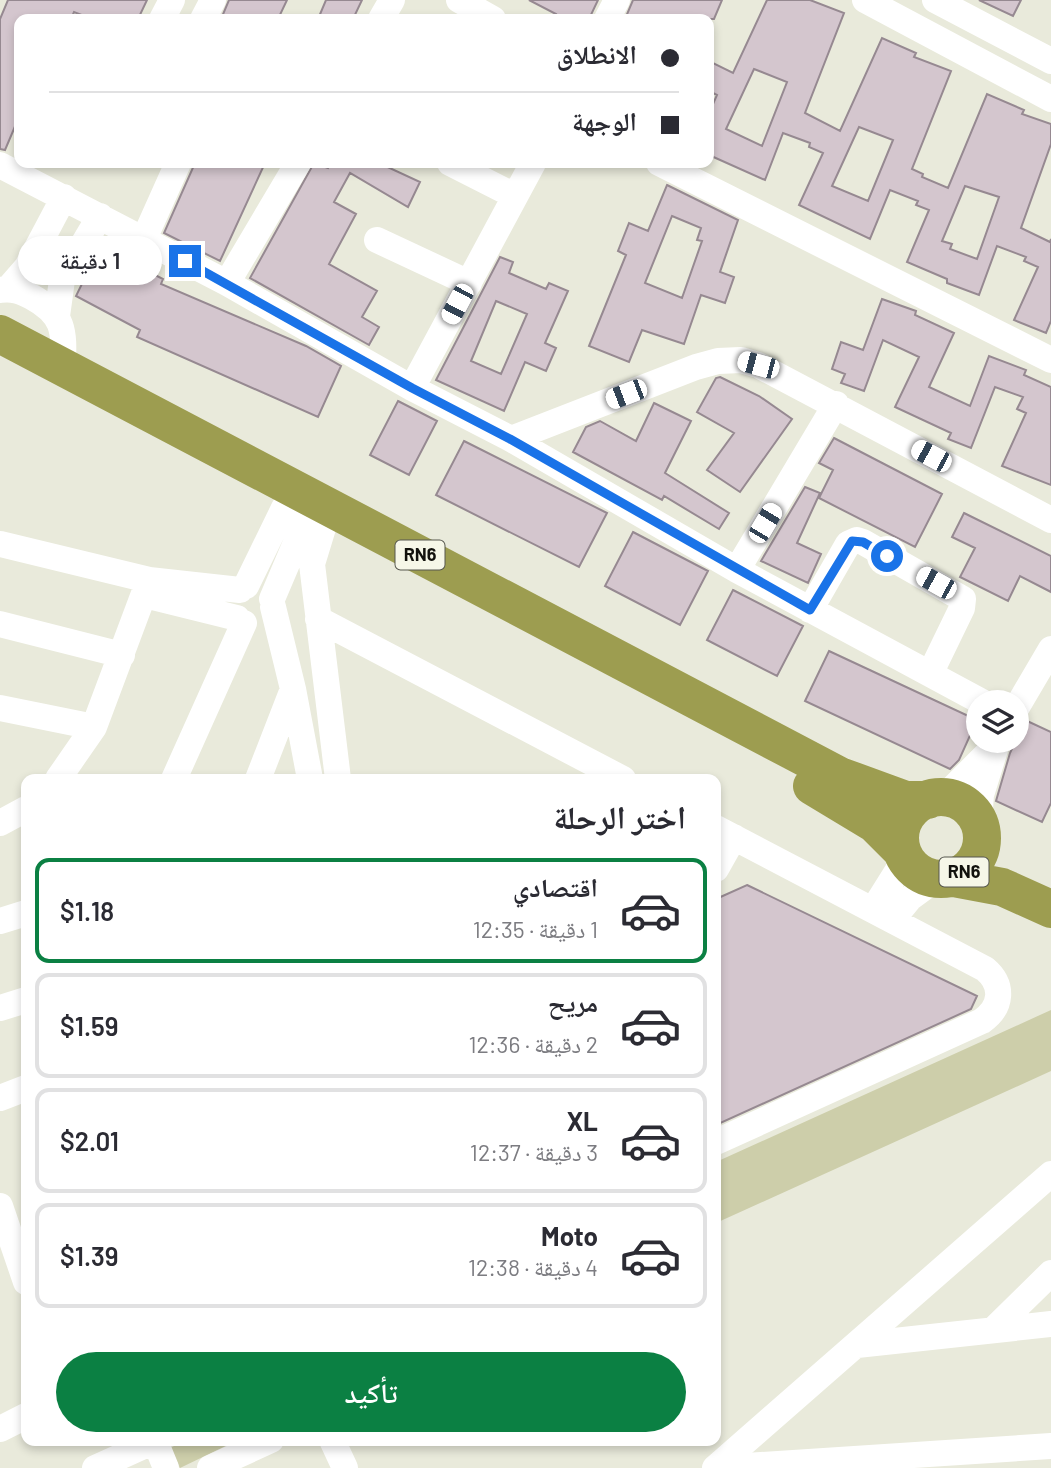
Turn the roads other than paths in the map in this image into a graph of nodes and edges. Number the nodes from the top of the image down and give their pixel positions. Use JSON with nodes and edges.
{"nodes":[{"id":1,"x":459,"y":0,"type":"edge"},
{"id":2,"x":864,"y":0,"type":"edge"},
{"id":3,"x":935,"y":0,"type":"edge"},
{"id":4,"x":484,"y":14,"type":"edge"},
{"id":5,"x":1051,"y":61,"type":"edge"},
{"id":6,"x":1051,"y":99,"type":"edge"},
{"id":7,"x":176,"y":168,"type":"edge"},
{"id":8,"x":295,"y":168,"type":"edge"},
{"id":9,"x":460,"y":168,"type":"edge"},
{"id":10,"x":530,"y":168,"type":"edge"},
{"id":11,"x":669,"y":168,"type":"edge"},
{"id":12,"x":28,"y":169,"type":"edge"},
{"id":13,"x":516,"y":196,"type":"junction"},
{"id":14,"x":64,"y":197,"type":"junction"},
{"id":15,"x":100,"y":216,"type":"junction"},
{"id":16,"x":144,"y":239,"type":"junction"},
{"id":17,"x":377,"y":240,"type":"dead end"},
{"id":18,"x":227,"y":283,"type":"junction"},
{"id":19,"x":468,"y":283,"type":"junction"},
{"id":20,"x":4,"y":290,"type":"edge"},
{"id":21,"x":57,"y":316,"type":"junction"},
{"id":22,"x":0,"y":334,"type":"edge"},
{"id":23,"x":1051,"y":360,"type":"edge"},
{"id":24,"x":0,"y":362,"type":"edge"},
{"id":25,"x":63,"y":366,"type":"junction"},
{"id":26,"x":412,"y":388,"type":"junction"},
{"id":27,"x":836,"y":404,"type":"junction"},
{"id":28,"x":510,"y":439,"type":"junction"},
{"id":29,"x":304,"y":518,"type":"junction"},
{"id":30,"x":1051,"y":520,"type":"edge"},
{"id":31,"x":0,"y":544,"type":"edge"},
{"id":32,"x":737,"y":570,"type":"junction"},
{"id":33,"x":146,"y":587,"type":"junction"},
{"id":34,"x":243,"y":588,"type":"junction"},
{"id":35,"x":272,"y":603,"type":"junction"},
{"id":36,"x":810,"y":610,"type":"junction"},
{"id":37,"x":318,"y":619,"type":"junction"},
{"id":38,"x":240,"y":621,"type":"junction"},
{"id":39,"x":0,"y":624,"type":"edge"},
{"id":40,"x":1051,"y":649,"type":"edge"},
{"id":41,"x":122,"y":655,"type":"junction"},
{"id":42,"x":930,"y":674,"type":"junction"},
{"id":43,"x":293,"y":689,"type":"junction"},
{"id":44,"x":1027,"y":690,"type":"edge"},
{"id":45,"x":966,"y":693,"type":"edge"},
{"id":46,"x":0,"y":708,"type":"edge"},
{"id":47,"x":94,"y":727,"type":"junction"},
{"id":48,"x":985,"y":753,"type":"edge"},
{"id":49,"x":993,"y":753,"type":"edge"},
{"id":50,"x":61,"y":774,"type":"edge"},
{"id":51,"x":176,"y":774,"type":"edge"},
{"id":52,"x":260,"y":774,"type":"edge"},
{"id":53,"x":309,"y":774,"type":"edge"},
{"id":54,"x":337,"y":774,"type":"edge"},
{"id":55,"x":612,"y":774,"type":"edge"},
{"id":56,"x":935,"y":799,"type":"junction"},
{"id":57,"x":21,"y":812,"type":"edge"},
{"id":58,"x":0,"y":823,"type":"edge"},
{"id":59,"x":981,"y":828,"type":"junction"},
{"id":60,"x":725,"y":833,"type":"edge"},
{"id":61,"x":924,"y":867,"type":"junction"},
{"id":62,"x":1051,"y":885,"type":"edge"},
{"id":63,"x":1051,"y":909,"type":"edge"},
{"id":64,"x":21,"y":915,"type":"edge"},
{"id":65,"x":882,"y":915,"type":"junction"},
{"id":66,"x":0,"y":922,"type":"edge"},
{"id":67,"x":21,"y":1002,"type":"edge"},
{"id":68,"x":0,"y":1008,"type":"edge"},
{"id":69,"x":21,"y":1090,"type":"edge"},
{"id":70,"x":0,"y":1098,"type":"edge"},
{"id":71,"x":721,"y":1140,"type":"edge"},
{"id":72,"x":1047,"y":1182,"type":"edge"},
{"id":73,"x":0,"y":1206,"type":"edge"},
{"id":74,"x":13,"y":1244,"type":"edge"},
{"id":75,"x":21,"y":1267,"type":"edge"},
{"id":76,"x":1051,"y":1273,"type":"edge"},
{"id":77,"x":1051,"y":1324,"type":"edge"},
{"id":78,"x":993,"y":1330,"type":"junction"},
{"id":79,"x":857,"y":1345,"type":"junction"},
{"id":80,"x":145,"y":1446,"type":"edge"},
{"id":81,"x":158,"y":1446,"type":"edge"},
{"id":82,"x":264,"y":1446,"type":"edge"},
{"id":83,"x":335,"y":1446,"type":"edge"},
{"id":84,"x":1042,"y":1453,"type":"edge"},
{"id":85,"x":245,"y":1461,"type":"edge"},
{"id":86,"x":820,"y":1464,"type":"edge"},
{"id":87,"x":95,"y":1468,"type":"edge"},
{"id":88,"x":166,"y":1468,"type":"edge"},
{"id":89,"x":210,"y":1468,"type":"edge"},
{"id":90,"x":345,"y":1468,"type":"edge"},
{"id":91,"x":715,"y":1468,"type":"edge"}],
"edges":[{"from":1,"to":4,"type":"street"},
{"from":2,"to":6,"type":"street"},
{"from":3,"to":5,"type":"street"},
{"from":7,"to":16,"type":"street"},
{"from":8,"to":18,"type":"street"},
{"from":9,"to":13,"type":"street"},
{"from":10,"to":13,"type":"street"},
{"from":11,"to":23,"type":"street"},
{"from":12,"to":14,"type":"street"},
{"from":13,"to":19,"type":"street"},
{"from":14,"to":15,"type":"street"},
{"from":14,"to":20,"type":"street"},
{"from":15,"to":16,"type":"street"},
{"from":15,"to":21,"type":"street"},
{"from":16,"to":18,"type":"street"},
{"from":17,"to":19,"type":"street"},
{"from":18,"to":26,"type":"street"},
{"from":19,"to":26,"type":"street"},
{"from":20,"to":21,"type":"street"},
{"from":21,"to":25,"type":"street"},
{"from":22,"to":25,"type":"highway","number":"RN6"},
{"from":24,"to":29,"type":"highway","number":"RN6"},
{"from":25,"to":56,"type":"highway","number":"RN6"},
{"from":26,"to":28,"type":"street"},
{"from":27,"to":28,"type":"street"},
{"from":27,"to":30,"type":"street"},
{"from":27,"to":32,"type":"street"},
{"from":28,"to":32,"type":"street"},
{"from":29,"to":34,"type":"street"},
{"from":29,"to":35,"type":"street"},
{"from":29,"to":37,"type":"street"},
{"from":29,"to":61,"type":"highway","number":"RN6"},
{"from":31,"to":33,"type":"street"},
{"from":32,"to":36,"type":"street"},
{"from":33,"to":34,"type":"street"},
{"from":33,"to":38,"type":"street"},
{"from":33,"to":41,"type":"street"},
{"from":34,"to":35,"type":"street"},
{"from":34,"to":38,"type":"street"},
{"from":35,"to":38,"type":"street"},
{"from":35,"to":43,"type":"street"},
{"from":36,"to":42,"type":"street"},
{"from":36,"to":42,"type":"street"},
{"from":37,"to":54,"type":"street"},
{"from":37,"to":55,"type":"street"},
{"from":38,"to":51,"type":"street"},
{"from":39,"to":41,"type":"street"},
{"from":40,"to":44,"type":"street"},
{"from":41,"to":47,"type":"street"},
{"from":42,"to":45,"type":"street"},
{"from":43,"to":52,"type":"street"},
{"from":43,"to":53,"type":"street"},
{"from":46,"to":47,"type":"street"},
{"from":47,"to":50,"type":"street"},
{"from":48,"to":56,"type":"street"},
{"from":49,"to":59,"type":"street"},
{"from":56,"to":59,"type":"highway","number":"RN6"},
{"from":56,"to":61,"type":"highway"},
{"from":57,"to":58,"type":"street"},
{"from":59,"to":61,"type":"highway","number":"RN6"},
{"from":59,"to":62,"type":"highway","number":"RN6"},
{"from":60,"to":65,"type":"street"},
{"from":61,"to":63,"type":"highway","number":"RN6"},
{"from":61,"to":65,"type":"street"},
{"from":61,"to":65,"type":"street"},
{"from":64,"to":66,"type":"street"},
{"from":65,"to":71,"type":"street"},
{"from":67,"to":68,"type":"street"},
{"from":69,"to":70,"type":"street"},
{"from":72,"to":79,"type":"street"},
{"from":73,"to":74,"type":"street"},
{"from":74,"to":75,"type":"street"},
{"from":76,"to":78,"type":"street"},
{"from":77,"to":78,"type":"street"},
{"from":78,"to":79,"type":"street"},
{"from":79,"to":91,"type":"street"},
{"from":80,"to":87,"type":"street"},
{"from":81,"to":88,"type":"street"},
{"from":82,"to":85,"type":"street"},
{"from":83,"to":90,"type":"street"},
{"from":84,"to":86,"type":"street"},
{"from":85,"to":89,"type":"street"},
{"from":86,"to":91,"type":"street"}]}
